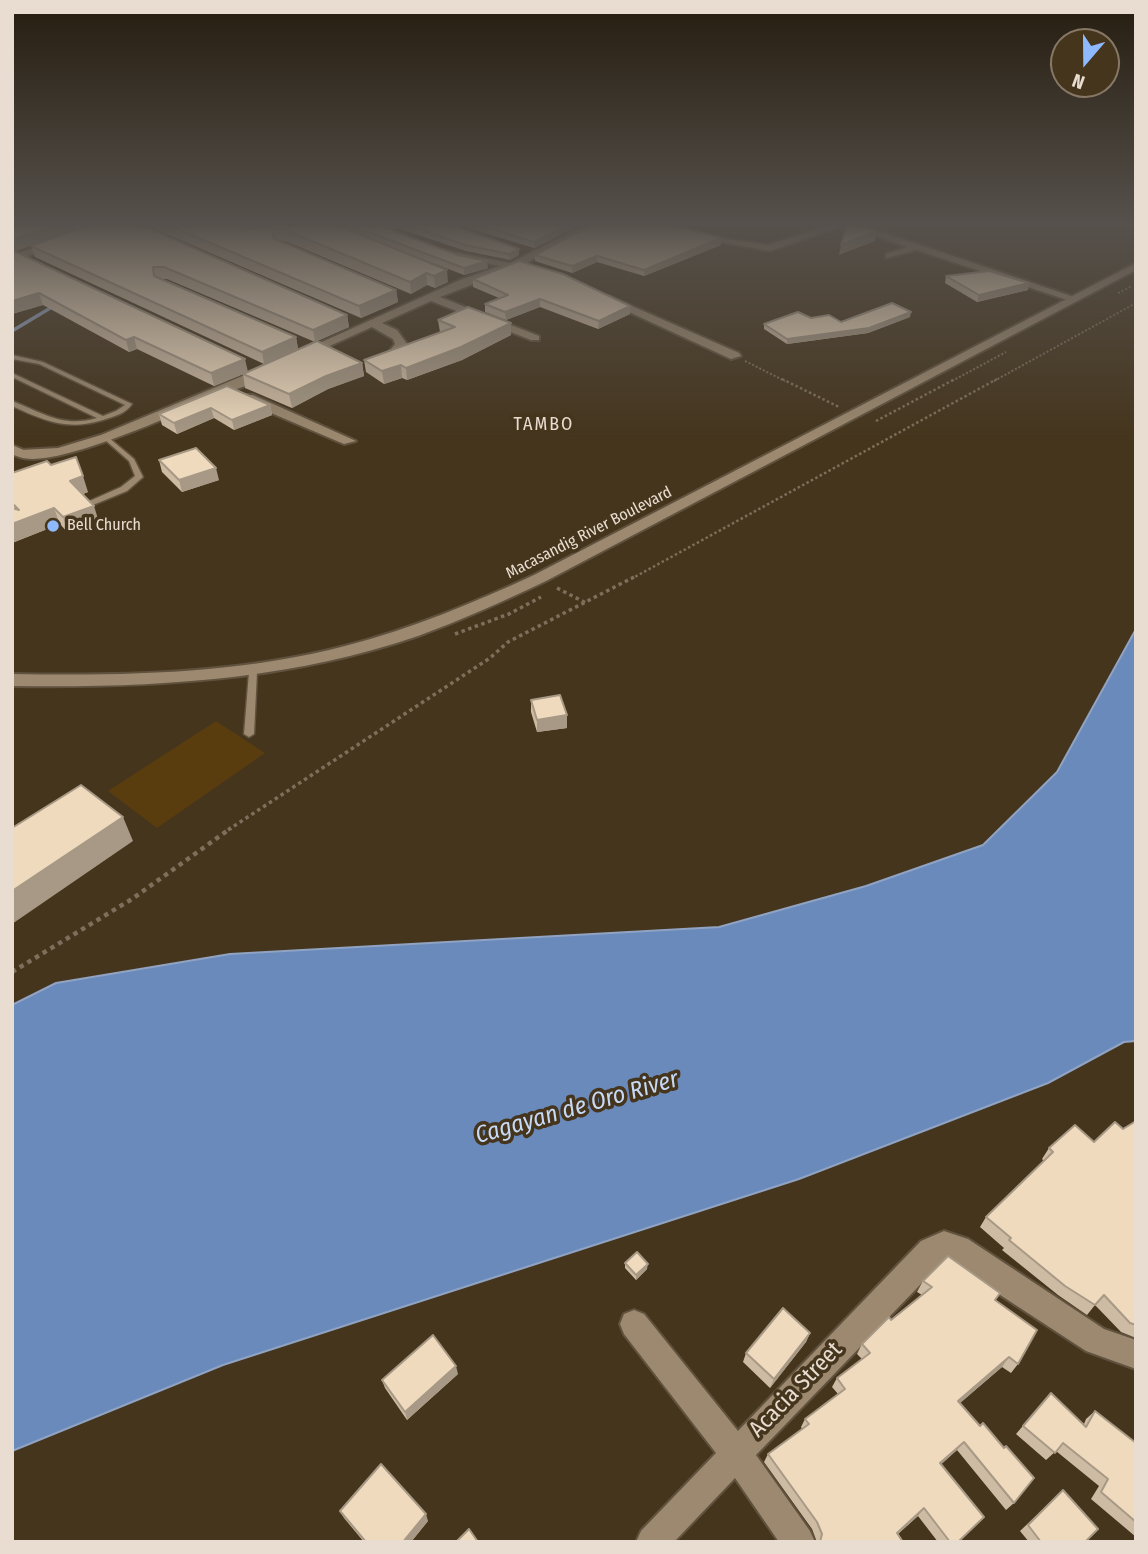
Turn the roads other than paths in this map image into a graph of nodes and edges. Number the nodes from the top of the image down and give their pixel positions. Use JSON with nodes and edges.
{"nodes":[{"id":1,"x":431,"y":297,"type":"joint"},
{"id":2,"x":608,"y":297,"type":"edge"},
{"id":3,"x":1068,"y":297,"type":"edge"},
{"id":4,"x":1075,"y":297,"type":"edge"},
{"id":5,"x":406,"y":298,"type":"dead end"},
{"id":6,"x":1072,"y":298,"type":"junction"},
{"id":7,"x":419,"y":304,"type":"junction"},
{"id":8,"x":351,"y":321,"type":"dead end"},
{"id":9,"x":367,"y":325,"type":"junction"},
{"id":10,"x":535,"y":338,"type":"dead end"},
{"id":11,"x":735,"y":356,"type":"road end"},
{"id":12,"x":12,"y":357,"type":"edge"},
{"id":13,"x":389,"y":359,"type":"edge"},
{"id":14,"x":289,"y":360,"type":"edge"},
{"id":15,"x":276,"y":366,"type":"edge"},
{"id":16,"x":12,"y":375,"type":"edge"},
{"id":17,"x":229,"y":388,"type":"junction"},
{"id":18,"x":12,"y":403,"type":"edge"},
{"id":19,"x":103,"y":418,"type":"junction"},
{"id":20,"x":106,"y":438,"type":"junction"},
{"id":21,"x":349,"y":441,"type":"dead end"},
{"id":22,"x":15,"y":453,"type":"edge"},
{"id":23,"x":88,"y":505,"type":"edge"},
{"id":24,"x":253,"y":671,"type":"junction"},
{"id":25,"x":12,"y":680,"type":"edge"},
{"id":26,"x":249,"y":734,"type":"dead end"},
{"id":27,"x":634,"y":1324,"type":"dead end"},
{"id":28,"x":1136,"y":1354,"type":"edge"},
{"id":29,"x":735,"y":1452,"type":"junction"},
{"id":30,"x":652,"y":1542,"type":"edge"},
{"id":31,"x":799,"y":1542,"type":"edge"}],
"edges":[{"from":1,"to":7,"type":"street"},
{"from":1,"to":10,"type":"street"},
{"from":2,"to":11,"type":"street"},
{"from":3,"to":6,"type":"street"},
{"from":4,"to":6,"type":"street","name":"Macasandig River Boulevard"},
{"from":5,"to":7,"type":"street"},
{"from":6,"to":24,"type":"street","name":"Macasandig River Boulevard"},
{"from":7,"to":9,"type":"street"},
{"from":8,"to":9,"type":"street"},
{"from":9,"to":13,"type":"street"},
{"from":9,"to":14,"type":"street"},
{"from":12,"to":19,"type":"lane"},
{"from":15,"to":17,"type":"street"},
{"from":16,"to":19,"type":"lane"},
{"from":17,"to":20,"type":"street"},
{"from":17,"to":21,"type":"street"},
{"from":18,"to":19,"type":"lane"},
{"from":20,"to":22,"type":"street"},
{"from":20,"to":23,"type":"lane"},
{"from":24,"to":25,"type":"street","name":"Macasandig River Boulevard"},
{"from":24,"to":26,"type":"lane"},
{"from":27,"to":29,"type":"street"},
{"from":28,"to":29,"type":"street","name":"Acacia Street"},
{"from":29,"to":30,"type":"street","name":"Acacia Street"},
{"from":29,"to":31,"type":"street"}]}
